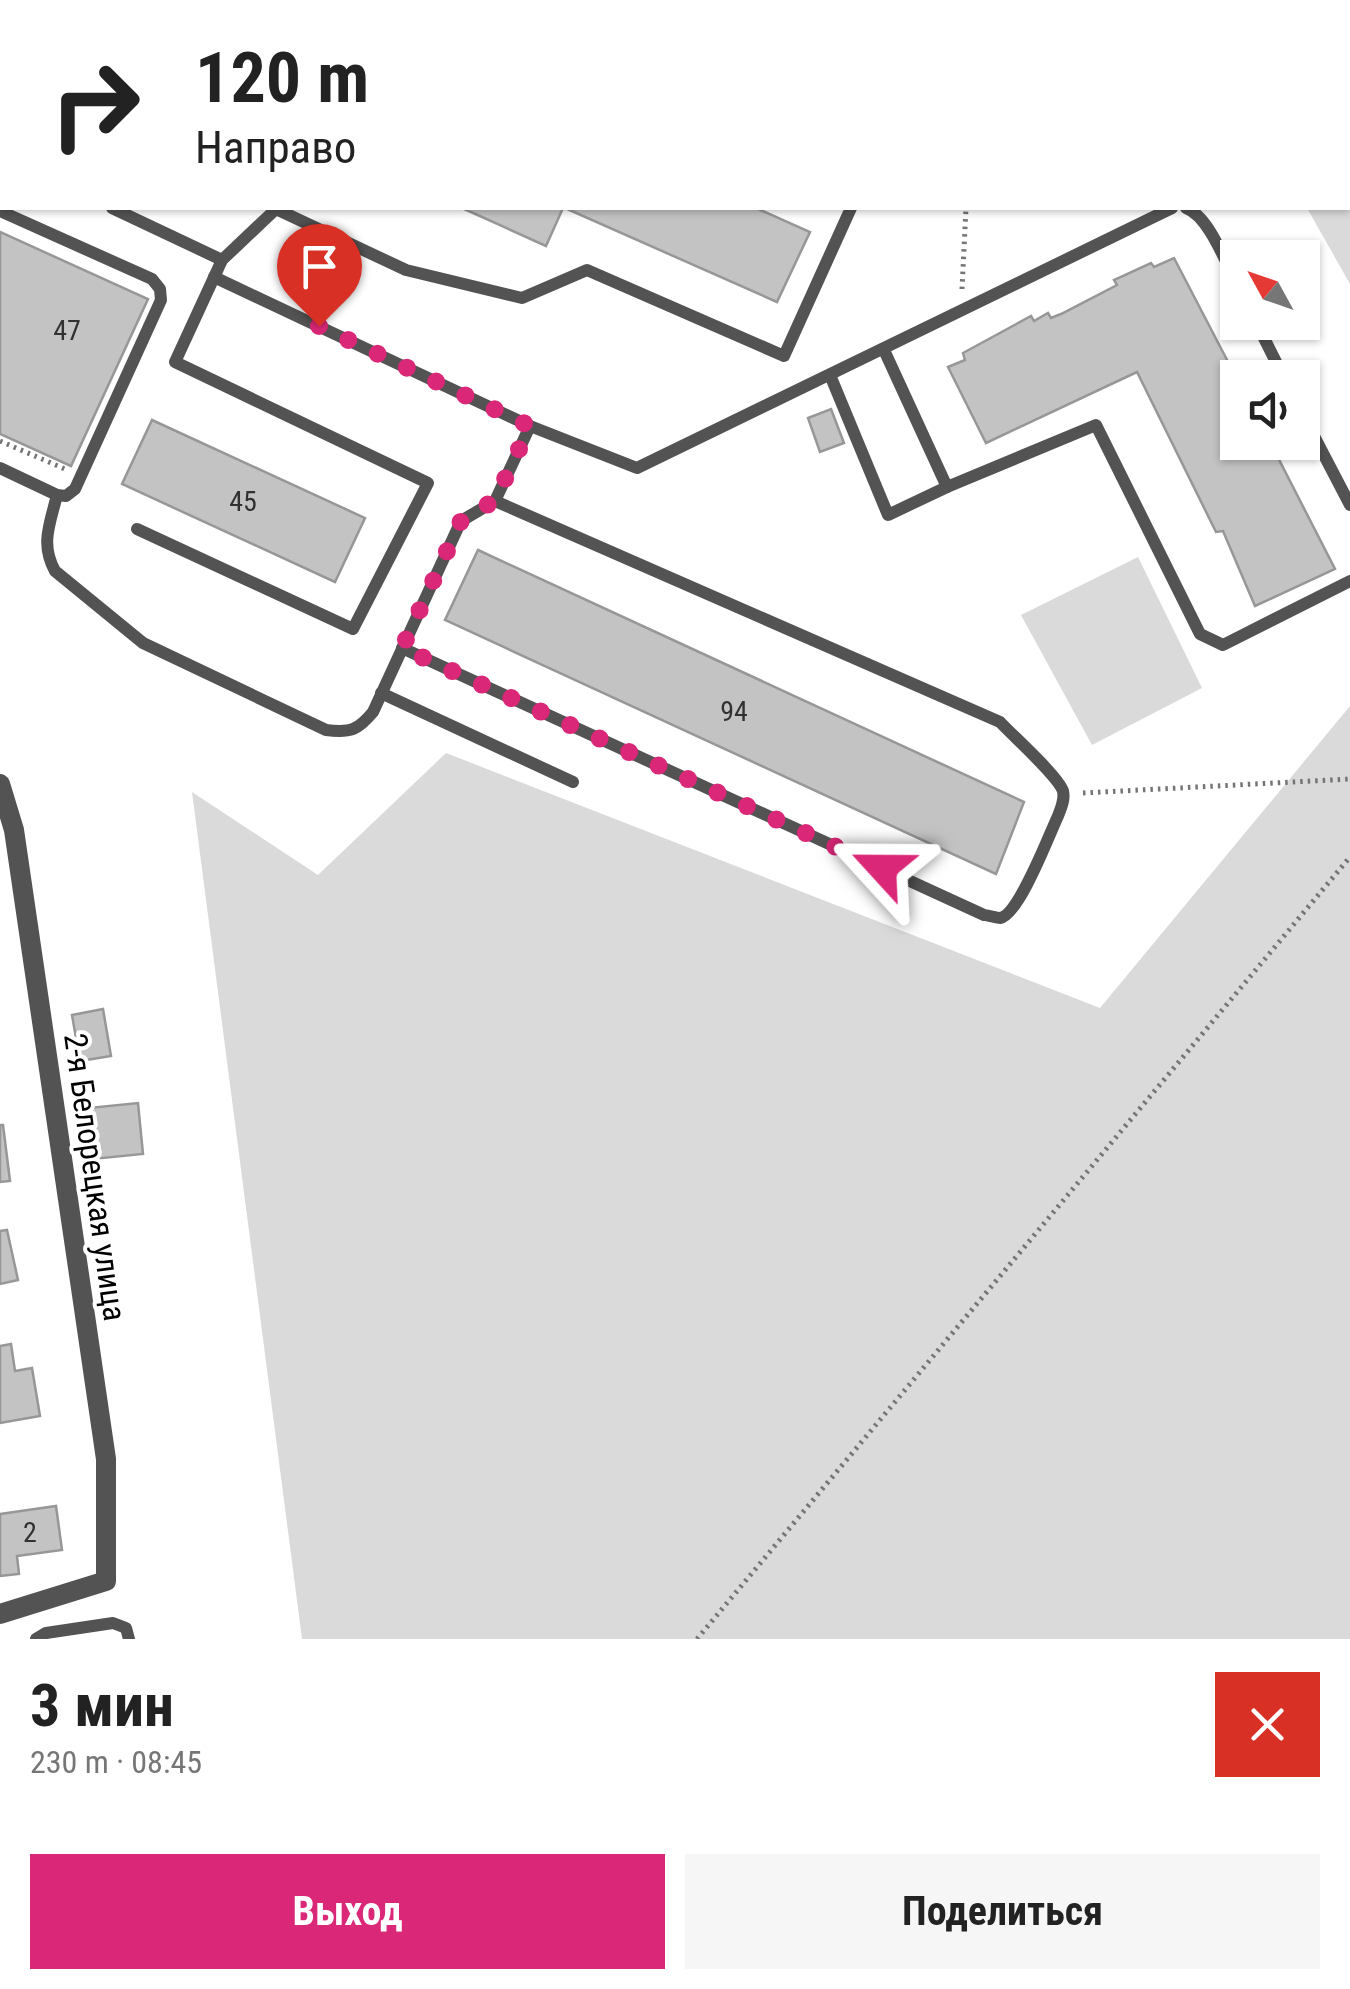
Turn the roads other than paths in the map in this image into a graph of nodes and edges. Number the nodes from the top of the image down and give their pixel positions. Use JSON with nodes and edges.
{"nodes":[{"id":1,"x":116,"y":210,"type":"edge"},
{"id":2,"x":275,"y":210,"type":"edge"},
{"id":3,"x":281,"y":210,"type":"edge"},
{"id":4,"x":851,"y":210,"type":"edge"},
{"id":5,"x":1168,"y":210,"type":"edge"},
{"id":6,"x":1193,"y":210,"type":"edge"},
{"id":7,"x":0,"y":212,"type":"edge"},
{"id":8,"x":1220,"y":252,"type":"edge"},
{"id":9,"x":222,"y":260,"type":"junction"},
{"id":10,"x":214,"y":277,"type":"junction"},
{"id":11,"x":884,"y":350,"type":"junction"},
{"id":12,"x":830,"y":376,"type":"junction"},
{"id":13,"x":530,"y":426,"type":"junction"},
{"id":14,"x":1320,"y":447,"type":"edge"},
{"id":15,"x":0,"y":468,"type":"edge"},
{"id":16,"x":947,"y":488,"type":"junction"},
{"id":17,"x":57,"y":495,"type":"junction"},
{"id":18,"x":495,"y":500,"type":"junction"},
{"id":19,"x":1350,"y":505,"type":"edge"},
{"id":20,"x":137,"y":529,"type":"dead end"},
{"id":21,"x":1350,"y":582,"type":"edge"},
{"id":22,"x":402,"y":648,"type":"junction"},
{"id":23,"x":381,"y":694,"type":"junction"},
{"id":24,"x":573,"y":782,"type":"dead end"},
{"id":25,"x":0,"y":784,"type":"edge"},
{"id":26,"x":0,"y":1614,"type":"edge"},
{"id":27,"x":36,"y":1639,"type":"edge"},
{"id":28,"x":129,"y":1639,"type":"edge"}],
"edges":[{"from":1,"to":9,"type":"lane"},
{"from":2,"to":9,"type":"lane"},
{"from":3,"to":4,"type":"lane"},
{"from":5,"to":11,"type":"lane"},
{"from":6,"to":8,"type":"lane"},
{"from":7,"to":17,"type":"lane"},
{"from":9,"to":10,"type":"lane"},
{"from":10,"to":13,"type":"lane"},
{"from":10,"to":20,"type":"lane"},
{"from":11,"to":12,"type":"lane"},
{"from":11,"to":16,"type":"lane"},
{"from":12,"to":13,"type":"lane"},
{"from":12,"to":16,"type":"lane"},
{"from":13,"to":18,"type":"lane"},
{"from":14,"to":19,"type":"lane"},
{"from":15,"to":17,"type":"lane"},
{"from":16,"to":21,"type":"lane"},
{"from":17,"to":23,"type":"lane"},
{"from":18,"to":22,"type":"lane"},
{"from":18,"to":22,"type":"lane"},
{"from":22,"to":23,"type":"lane"},
{"from":23,"to":24,"type":"lane"},
{"from":25,"to":26,"type":"street","name":"2-я Белорецкая улица"},
{"from":27,"to":28,"type":"lane"}]}
